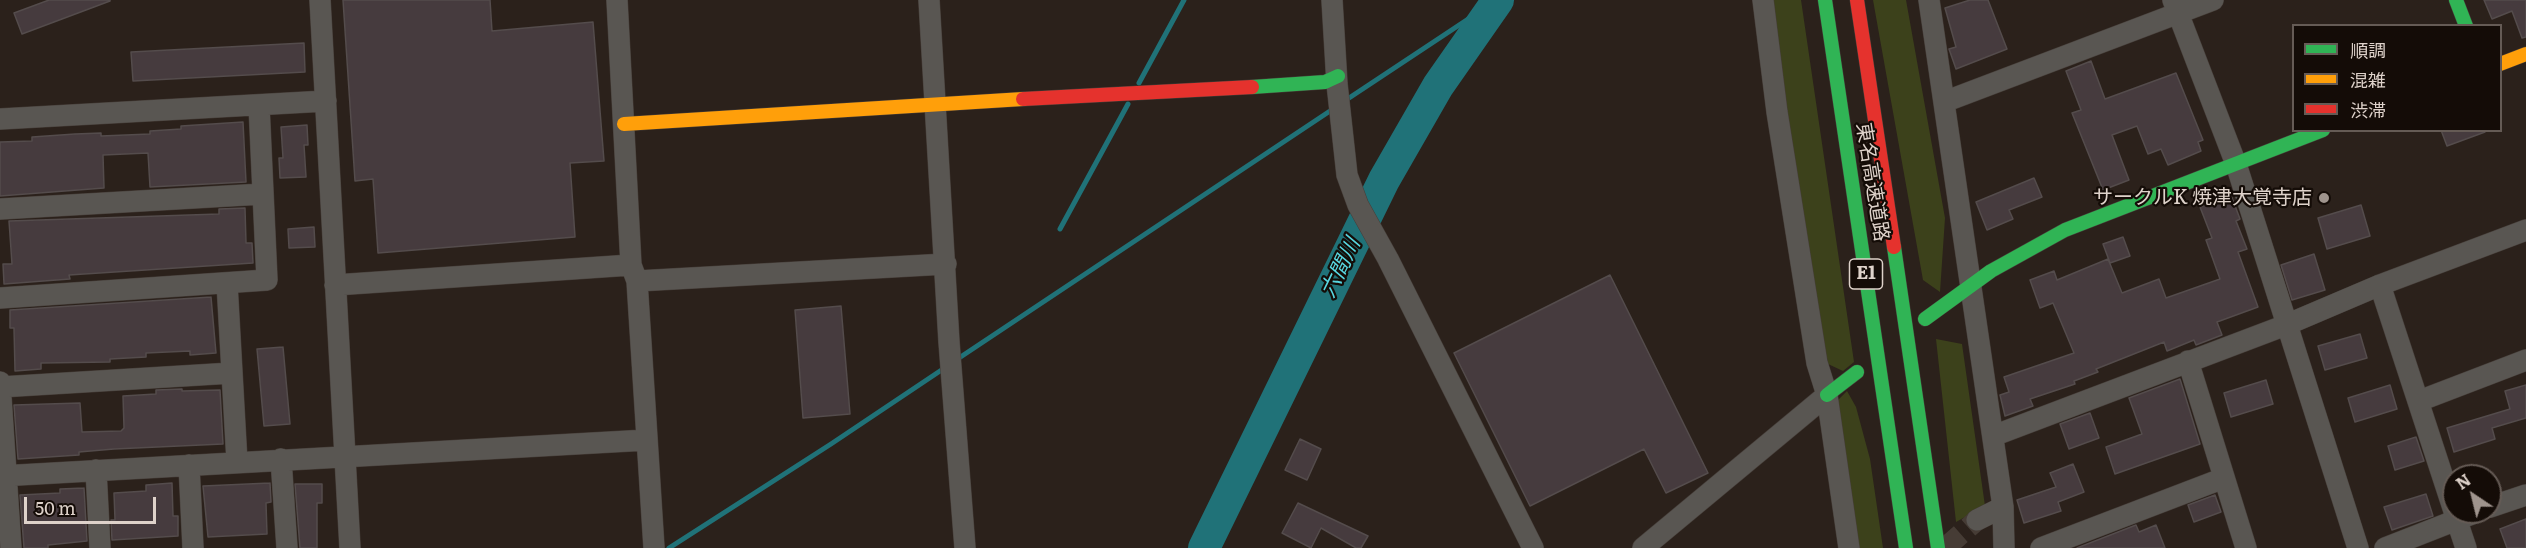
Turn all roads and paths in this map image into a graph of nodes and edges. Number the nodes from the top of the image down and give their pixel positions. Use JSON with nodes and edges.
{"nodes":[{"id":1,"x":320,"y":0,"type":"edge"},
{"id":2,"x":617,"y":0,"type":"edge"},
{"id":3,"x":929,"y":0,"type":"edge"},
{"id":4,"x":1332,"y":0,"type":"edge"},
{"id":5,"x":1763,"y":0,"type":"edge"},
{"id":6,"x":1825,"y":0,"type":"edge"},
{"id":7,"x":1857,"y":0,"type":"edge"},
{"id":8,"x":1929,"y":0,"type":"edge"},
{"id":9,"x":2213,"y":0,"type":"edge"},
{"id":10,"x":2456,"y":0,"type":"edge"},
{"id":11,"x":2175,"y":7,"type":"edge"},
{"id":12,"x":2465,"y":24,"type":"edge"},
{"id":13,"x":2526,"y":54,"type":"edge"},
{"id":14,"x":2502,"y":63,"type":"edge"},
{"id":15,"x":1337,"y":80,"type":"junction"},
{"id":16,"x":326,"y":101,"type":"junction"},
{"id":17,"x":1944,"y":102,"type":"junction"},
{"id":18,"x":935,"y":104,"type":"junction"},
{"id":19,"x":259,"y":105,"type":"junction"},
{"id":20,"x":0,"y":119,"type":"edge"},
{"id":21,"x":624,"y":124,"type":"junction"},
{"id":22,"x":2318,"y":132,"type":"edge"},
{"id":23,"x":2236,"y":164,"type":"junction"},
{"id":24,"x":263,"y":194,"type":"junction"},
{"id":25,"x":0,"y":209,"type":"edge"},
{"id":26,"x":2526,"y":230,"type":"edge"},
{"id":27,"x":946,"y":264,"type":"junction"},
{"id":28,"x":634,"y":273,"type":"junction"},
{"id":29,"x":227,"y":284,"type":"junction"},
{"id":30,"x":1972,"y":284,"type":"junction"},
{"id":31,"x":335,"y":285,"type":"junction"},
{"id":32,"x":2380,"y":285,"type":"junction"},
{"id":33,"x":0,"y":298,"type":"edge"},
{"id":34,"x":1925,"y":320,"type":"dead end"},
{"id":35,"x":2286,"y":325,"type":"junction"},
{"id":36,"x":2526,"y":360,"type":"edge"},
{"id":37,"x":2188,"y":361,"type":"junction"},
{"id":38,"x":1857,"y":372,"type":"dead end"},
{"id":39,"x":232,"y":373,"type":"junction"},
{"id":40,"x":0,"y":382,"type":"edge"},
{"id":41,"x":0,"y":387,"type":"edge"},
{"id":42,"x":1827,"y":395,"type":"junction"},
{"id":43,"x":2419,"y":401,"type":"junction"},
{"id":44,"x":1993,"y":436,"type":"junction"},
{"id":45,"x":647,"y":441,"type":"junction"},
{"id":46,"x":344,"y":456,"type":"junction"},
{"id":47,"x":281,"y":459,"type":"junction"},
{"id":48,"x":237,"y":462,"type":"junction"},
{"id":49,"x":189,"y":465,"type":"junction"},
{"id":50,"x":96,"y":470,"type":"junction"},
{"id":51,"x":2442,"y":473,"type":"edge"},
{"id":52,"x":3,"y":476,"type":"edge"},
{"id":53,"x":2224,"y":478,"type":"junction"},
{"id":54,"x":2526,"y":495,"type":"edge"},
{"id":55,"x":2502,"y":503,"type":"edge"},
{"id":56,"x":2003,"y":507,"type":"junction"},
{"id":57,"x":1977,"y":520,"type":"tunnel mouth"},
{"id":58,"x":2442,"y":520,"type":"edge"},
{"id":59,"x":2458,"y":524,"type":"edge"},
{"id":60,"x":654,"y":543,"type":"edge"},
{"id":61,"x":11,"y":548,"type":"edge"},
{"id":62,"x":100,"y":548,"type":"edge"},
{"id":63,"x":193,"y":548,"type":"edge"},
{"id":64,"x":287,"y":548,"type":"edge"},
{"id":65,"x":350,"y":548,"type":"edge"},
{"id":66,"x":965,"y":548,"type":"edge"},
{"id":67,"x":1533,"y":548,"type":"edge"},
{"id":68,"x":1643,"y":548,"type":"edge"},
{"id":69,"x":1849,"y":548,"type":"edge"},
{"id":70,"x":1906,"y":548,"type":"edge"},
{"id":71,"x":1938,"y":548,"type":"edge"},
{"id":72,"x":2004,"y":548,"type":"edge"},
{"id":73,"x":2041,"y":548,"type":"edge"},
{"id":74,"x":2246,"y":548,"type":"edge"},
{"id":75,"x":2358,"y":548,"type":"edge"},
{"id":76,"x":2385,"y":548,"type":"edge"},
{"id":77,"x":2466,"y":548,"type":"edge"}],
"edges":[{"from":1,"to":16,"type":"street"},
{"from":2,"to":21,"type":"street"},
{"from":3,"to":18,"type":"street"},
{"from":4,"to":15,"type":"street"},
{"from":5,"to":42,"type":"street"},
{"from":6,"to":70,"type":"main road","name":"東名高速道路","number":"E1"},
{"from":7,"to":71,"type":"main road","name":"東名高速道路","number":"E1"},
{"from":8,"to":17,"type":"street"},
{"from":9,"to":11,"type":"street"},
{"from":10,"to":12,"type":"main road"},
{"from":11,"to":17,"type":"street"},
{"from":11,"to":23,"type":"street"},
{"from":13,"to":14,"type":"main road"},
{"from":15,"to":18,"type":"main road"},
{"from":15,"to":67,"type":"street"},
{"from":16,"to":19,"type":"street"},
{"from":16,"to":31,"type":"street"},
{"from":17,"to":30,"type":"street"},
{"from":18,"to":21,"type":"main road"},
{"from":18,"to":27,"type":"street"},
{"from":19,"to":20,"type":"street"},
{"from":19,"to":24,"type":"street"},
{"from":21,"to":28,"type":"street"},
{"from":22,"to":23,"type":"main road"},
{"from":23,"to":30,"type":"main road"},
{"from":23,"to":35,"type":"street"},
{"from":24,"to":25,"type":"street"},
{"from":24,"to":29,"type":"street"},
{"from":26,"to":32,"type":"street"},
{"from":27,"to":28,"type":"street"},
{"from":27,"to":66,"type":"street"},
{"from":28,"to":31,"type":"street"},
{"from":28,"to":45,"type":"street"},
{"from":29,"to":33,"type":"street"},
{"from":29,"to":39,"type":"street"},
{"from":30,"to":34,"type":"main road"},
{"from":30,"to":44,"type":"street"},
{"from":31,"to":46,"type":"street"},
{"from":32,"to":35,"type":"street"},
{"from":32,"to":43,"type":"street"},
{"from":35,"to":37,"type":"street"},
{"from":35,"to":75,"type":"street"},
{"from":36,"to":43,"type":"street"},
{"from":37,"to":44,"type":"street"},
{"from":37,"to":53,"type":"street"},
{"from":38,"to":42,"type":"main road"},
{"from":39,"to":41,"type":"street"},
{"from":39,"to":48,"type":"street"},
{"from":40,"to":41,"type":"street"},
{"from":41,"to":52,"type":"street"},
{"from":42,"to":68,"type":"street"},
{"from":42,"to":69,"type":"street"},
{"from":43,"to":51,"type":"street"},
{"from":44,"to":56,"type":"street"},
{"from":45,"to":46,"type":"street"},
{"from":45,"to":60,"type":"street"},
{"from":46,"to":47,"type":"street"},
{"from":46,"to":65,"type":"street"},
{"from":47,"to":48,"type":"street"},
{"from":47,"to":64,"type":"street"},
{"from":48,"to":49,"type":"street"},
{"from":49,"to":50,"type":"street"},
{"from":49,"to":63,"type":"street"},
{"from":50,"to":52,"type":"street"},
{"from":50,"to":62,"type":"street"},
{"from":52,"to":61,"type":"street"},
{"from":53,"to":73,"type":"street"},
{"from":53,"to":74,"type":"street"},
{"from":54,"to":55,"type":"street"},
{"from":56,"to":57,"type":"street"},
{"from":56,"to":72,"type":"street"},
{"from":58,"to":76,"type":"street"},
{"from":59,"to":77,"type":"street"}]}
